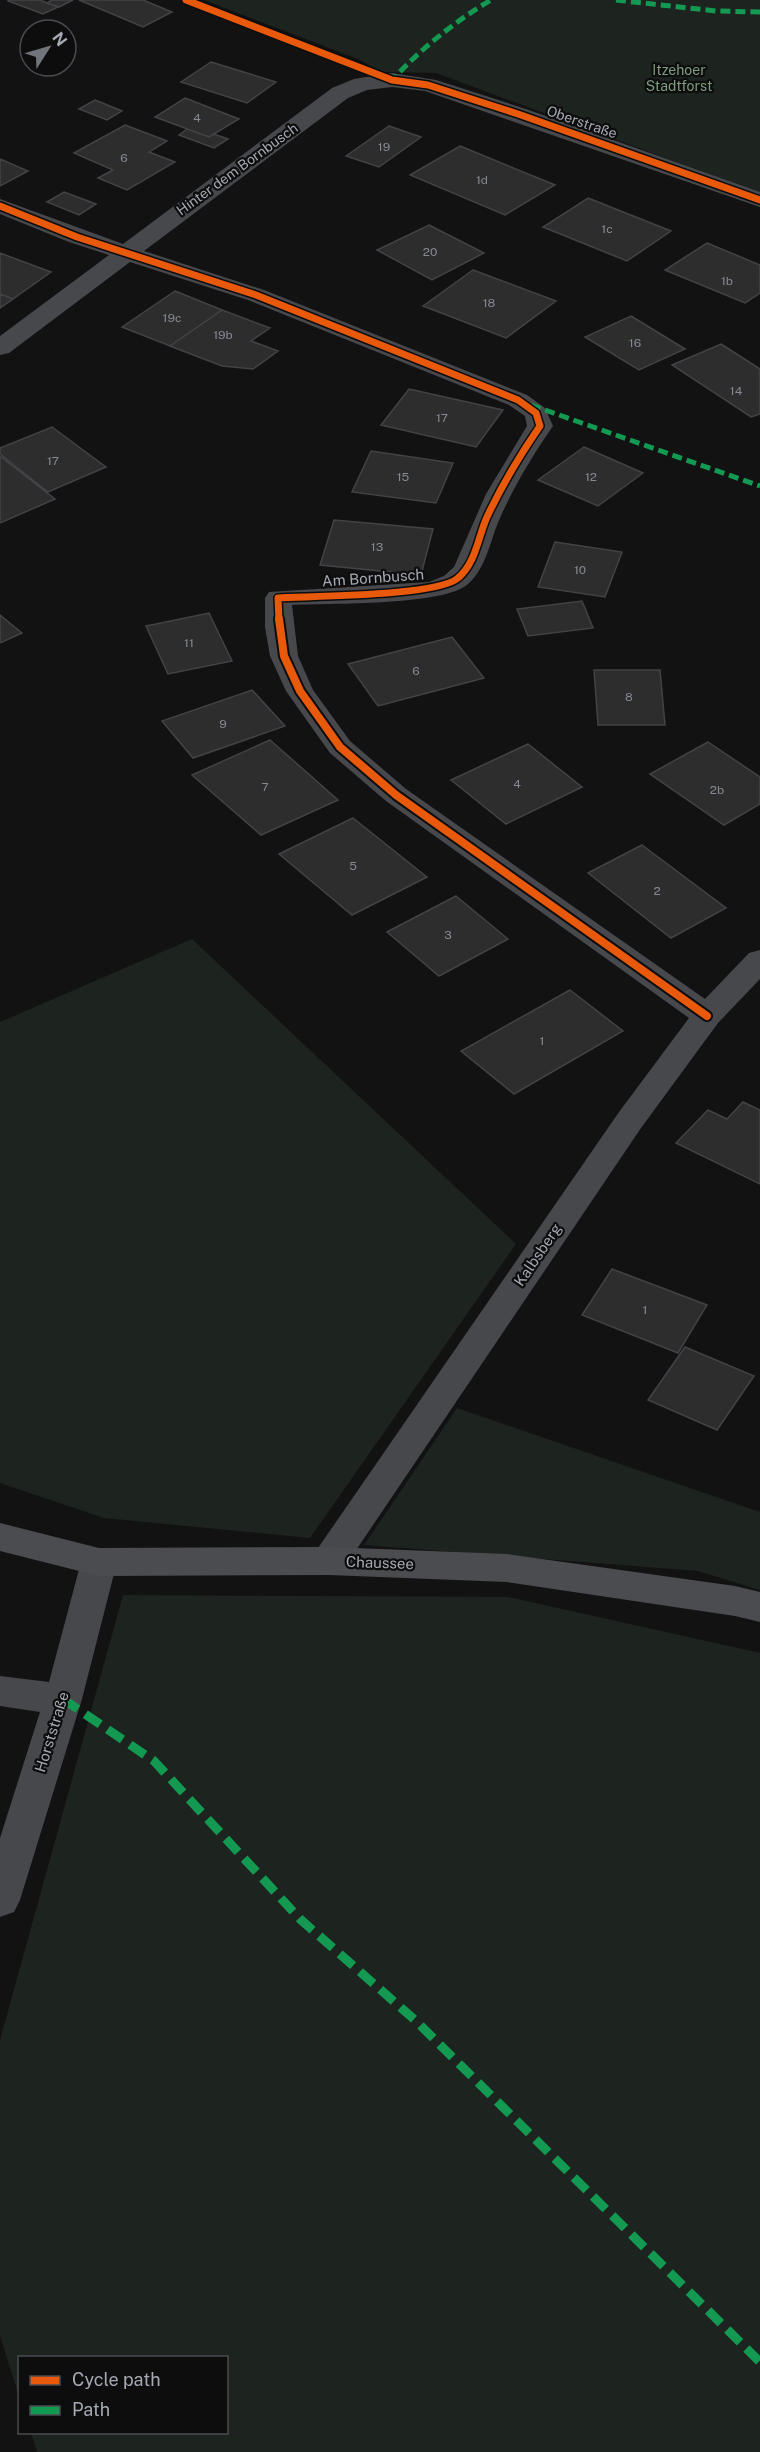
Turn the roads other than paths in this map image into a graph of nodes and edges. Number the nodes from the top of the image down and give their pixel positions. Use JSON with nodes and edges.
{"nodes":[{"id":1,"x":349,"y":88,"type":"joint"},
{"id":2,"x":760,"y":200,"type":"edge"},
{"id":3,"x":0,"y":206,"type":"edge"},
{"id":4,"x":124,"y":252,"type":"junction"},
{"id":5,"x":0,"y":348,"type":"edge"},
{"id":6,"x":760,"y":960,"type":"edge"},
{"id":7,"x":707,"y":1016,"type":"junction"},
{"id":8,"x":0,"y":1537,"type":"edge"},
{"id":9,"x":329,"y":1561,"type":"junction"},
{"id":10,"x":99,"y":1562,"type":"junction"},
{"id":11,"x":760,"y":1607,"type":"edge"},
{"id":12,"x":0,"y":1691,"type":"edge"},
{"id":13,"x":63,"y":1699,"type":"junction"},
{"id":14,"x":0,"y":1900,"type":"edge"}],
"edges":[{"from":1,"to":2,"type":"street","name":"Oberstraße"},
{"from":1,"to":4,"type":"street","name":"Hinter dem Bornbusch"},
{"from":3,"to":4,"type":"street"},
{"from":4,"to":5,"type":"street","name":"Hinter dem Bornbusch"},
{"from":4,"to":7,"type":"street","name":"Am Bornbusch"},
{"from":6,"to":7,"type":"street","name":"Kalbsberg"},
{"from":7,"to":9,"type":"street","name":"Kalbsberg"},
{"from":8,"to":10,"type":"street","name":"Chaussee"},
{"from":9,"to":10,"type":"street","name":"Chaussee"},
{"from":9,"to":11,"type":"street","name":"Chaussee"},
{"from":10,"to":13,"type":"street","name":"Horststraße"},
{"from":12,"to":13,"type":"street"},
{"from":13,"to":14,"type":"street","name":"Horststraße"}]}
